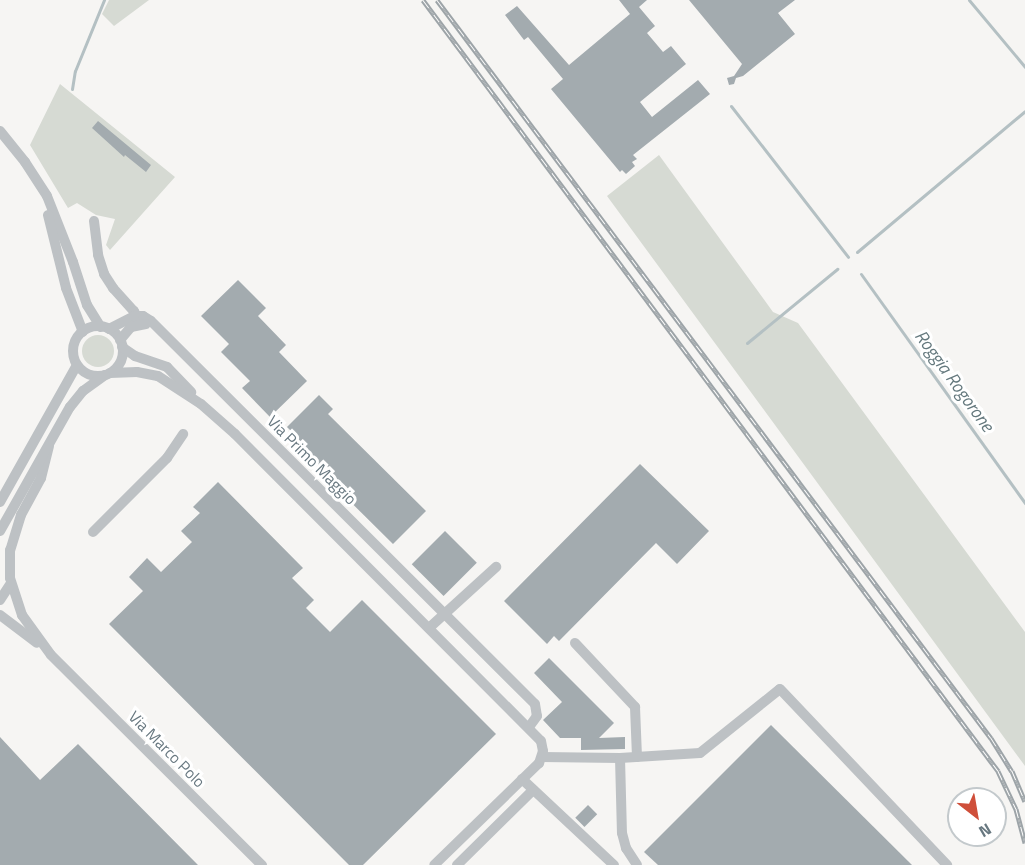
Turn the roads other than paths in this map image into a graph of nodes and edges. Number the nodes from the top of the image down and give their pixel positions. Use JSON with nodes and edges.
{"nodes":[{"id":1,"x":0,"y":133,"type":"edge"},
{"id":2,"x":94,"y":221,"type":"dead end"},
{"id":3,"x":138,"y":319,"type":"junction"},
{"id":4,"x":105,"y":328,"type":"junction"},
{"id":5,"x":83,"y":332,"type":"junction"},
{"id":6,"x":121,"y":343,"type":"junction"},
{"id":7,"x":77,"y":365,"type":"junction"},
{"id":8,"x":107,"y":374,"type":"junction"},
{"id":9,"x":201,"y":404,"type":"junction"},
{"id":10,"x":183,"y":434,"type":"dead end"},
{"id":11,"x":50,"y":446,"type":"junction"},
{"id":12,"x":0,"y":502,"type":"edge"},
{"id":13,"x":0,"y":531,"type":"edge"},
{"id":14,"x":93,"y":532,"type":"dead end"},
{"id":15,"x":496,"y":567,"type":"dead end"},
{"id":16,"x":11,"y":583,"type":"junction"},
{"id":17,"x":0,"y":600,"type":"edge"},
{"id":18,"x":443,"y":613,"type":"junction"},
{"id":19,"x":0,"y":615,"type":"edge"},
{"id":20,"x":429,"y":628,"type":"junction"},
{"id":21,"x":575,"y":643,"type":"dead end"},
{"id":22,"x":51,"y":655,"type":"junction"},
{"id":23,"x":529,"y":728,"type":"junction"},
{"id":24,"x":542,"y":757,"type":"junction"},
{"id":25,"x":637,"y":757,"type":"junction"},
{"id":26,"x":620,"y":758,"type":"junction"},
{"id":27,"x":522,"y":779,"type":"junction"},
{"id":28,"x":533,"y":790,"type":"junction"},
{"id":29,"x":262,"y":865,"type":"edge"},
{"id":30,"x":434,"y":865,"type":"edge"},
{"id":31,"x":457,"y":865,"type":"edge"},
{"id":32,"x":614,"y":865,"type":"edge"},
{"id":33,"x":637,"y":865,"type":"edge"},
{"id":34,"x":947,"y":865,"type":"edge"}],
"edges":[{"from":1,"to":4,"type":"street"},
{"from":1,"to":5,"type":"street"},
{"from":2,"to":3,"type":"street","name":"Via Primo Maggio"},
{"from":3,"to":4,"type":"street"},
{"from":3,"to":6,"type":"street"},
{"from":3,"to":18,"type":"street","name":"Via Primo Maggio"},
{"from":4,"to":5,"type":"street"},
{"from":4,"to":6,"type":"street"},
{"from":5,"to":7,"type":"street"},
{"from":6,"to":8,"type":"street"},
{"from":6,"to":9,"type":"street"},
{"from":7,"to":8,"type":"street"},
{"from":7,"to":12,"type":"street"},
{"from":8,"to":9,"type":"street"},
{"from":8,"to":11,"type":"street"},
{"from":9,"to":20,"type":"street"},
{"from":10,"to":14,"type":"street"},
{"from":11,"to":13,"type":"street"},
{"from":11,"to":16,"type":"street","name":"Via Marco Polo"},
{"from":15,"to":18,"type":"street"},
{"from":16,"to":17,"type":"street"},
{"from":16,"to":22,"type":"street","name":"Via Marco Polo"},
{"from":18,"to":20,"type":"street"},
{"from":18,"to":23,"type":"street","name":"Via Primo Maggio"},
{"from":19,"to":22,"type":"street","name":"Via Marco Polo"},
{"from":20,"to":23,"type":"street"},
{"from":21,"to":25,"type":"street"},
{"from":22,"to":29,"type":"street","name":"Via Marco Polo"},
{"from":23,"to":24,"type":"street"},
{"from":24,"to":26,"type":"street"},
{"from":24,"to":27,"type":"street"},
{"from":25,"to":26,"type":"street"},
{"from":25,"to":34,"type":"street"},
{"from":26,"to":33,"type":"street"},
{"from":27,"to":28,"type":"street"},
{"from":27,"to":30,"type":"street"},
{"from":28,"to":31,"type":"street"},
{"from":28,"to":32,"type":"street"}]}
